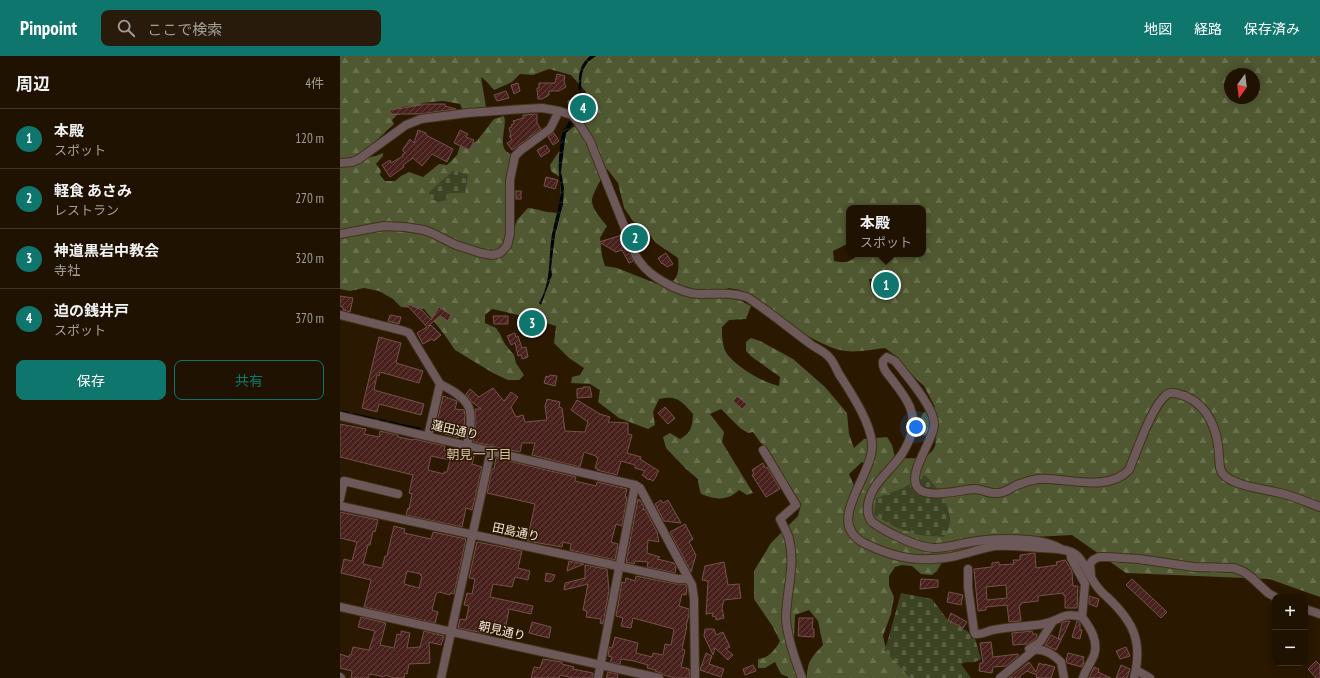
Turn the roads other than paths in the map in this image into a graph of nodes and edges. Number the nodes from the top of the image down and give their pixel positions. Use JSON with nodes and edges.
{"nodes":[{"id":1,"x":560,"y":111,"type":"junction"},
{"id":2,"x":340,"y":163,"type":"edge"},
{"id":3,"x":340,"y":234,"type":"edge"},
{"id":4,"x":340,"y":315,"type":"edge"},
{"id":5,"x":440,"y":384,"type":"junction"},
{"id":6,"x":340,"y":416,"type":"edge"},
{"id":7,"x":428,"y":436,"type":"junction"},
{"id":8,"x":467,"y":445,"type":"junction"},
{"id":9,"x":491,"y":450,"type":"junction"},
{"id":10,"x":763,"y":450,"type":"dead end"},
{"id":11,"x":635,"y":485,"type":"junction"},
{"id":12,"x":398,"y":494,"type":"dead end"},
{"id":13,"x":340,"y":499,"type":"edge"},
{"id":14,"x":340,"y":506,"type":"edge"},
{"id":15,"x":1320,"y":507,"type":"edge"},
{"id":16,"x":472,"y":535,"type":"junction"},
{"id":17,"x":1061,"y":549,"type":"junction"},
{"id":18,"x":1071,"y":552,"type":"junction"},
{"id":19,"x":619,"y":566,"type":"junction"},
{"id":20,"x":968,"y":569,"type":"dead end"},
{"id":21,"x":688,"y":578,"type":"junction"},
{"id":22,"x":1092,"y":580,"type":"junction"},
{"id":23,"x":1272,"y":595,"type":"edge"},
{"id":24,"x":340,"y":607,"type":"edge"},
{"id":25,"x":1308,"y":610,"type":"edge"},
{"id":26,"x":1320,"y":614,"type":"edge"},
{"id":27,"x":1082,"y":616,"type":"junction"},
{"id":28,"x":1053,"y":621,"type":"junction"},
{"id":29,"x":451,"y":632,"type":"junction"},
{"id":30,"x":1027,"y":655,"type":"junction"},
{"id":31,"x":601,"y":665,"type":"junction"},
{"id":32,"x":1135,"y":674,"type":"edge"},
{"id":33,"x":441,"y":678,"type":"edge"},
{"id":34,"x":598,"y":678,"type":"edge"},
{"id":35,"x":656,"y":678,"type":"edge"},
{"id":36,"x":695,"y":678,"type":"edge"},
{"id":37,"x":802,"y":678,"type":"edge"},
{"id":38,"x":1000,"y":678,"type":"edge"},
{"id":39,"x":1064,"y":678,"type":"edge"},
{"id":40,"x":1083,"y":678,"type":"edge"},
{"id":41,"x":1150,"y":678,"type":"edge"}],
"edges":[{"from":1,"to":2,"type":"street"},
{"from":1,"to":3,"type":"street"},
{"from":1,"to":17,"type":"street"},
{"from":4,"to":5,"type":"street"},
{"from":5,"to":7,"type":"street"},
{"from":5,"to":8,"type":"street"},
{"from":6,"to":7,"type":"street","name":"蓮田通り"},
{"from":7,"to":8,"type":"street","name":"蓮田通り"},
{"from":8,"to":9,"type":"street","name":"蓮田通り"},
{"from":9,"to":11,"type":"street","name":"蓮田通り"},
{"from":9,"to":16,"type":"street"},
{"from":10,"to":37,"type":"street"},
{"from":11,"to":19,"type":"street"},
{"from":11,"to":21,"type":"street"},
{"from":12,"to":13,"type":"street"},
{"from":14,"to":16,"type":"street","name":"田島通り"},
{"from":15,"to":17,"type":"street"},
{"from":16,"to":19,"type":"street","name":"田島通り"},
{"from":16,"to":29,"type":"street"},
{"from":17,"to":18,"type":"street"},
{"from":18,"to":22,"type":"street"},
{"from":18,"to":27,"type":"street"},
{"from":19,"to":21,"type":"street","name":"田島通り"},
{"from":19,"to":31,"type":"street"},
{"from":20,"to":28,"type":"street"},
{"from":21,"to":36,"type":"street"},
{"from":22,"to":23,"type":"street"},
{"from":22,"to":32,"type":"street"},
{"from":24,"to":29,"type":"street","name":"朝見通り"},
{"from":25,"to":26,"type":"street"},
{"from":27,"to":28,"type":"street"},
{"from":27,"to":40,"type":"street"},
{"from":28,"to":30,"type":"street"},
{"from":29,"to":31,"type":"street","name":"朝見通り"},
{"from":29,"to":33,"type":"street"},
{"from":30,"to":38,"type":"street"},
{"from":30,"to":39,"type":"street"},
{"from":31,"to":34,"type":"street"},
{"from":31,"to":35,"type":"street","name":"朝見通り"},
{"from":32,"to":41,"type":"street"}]}
